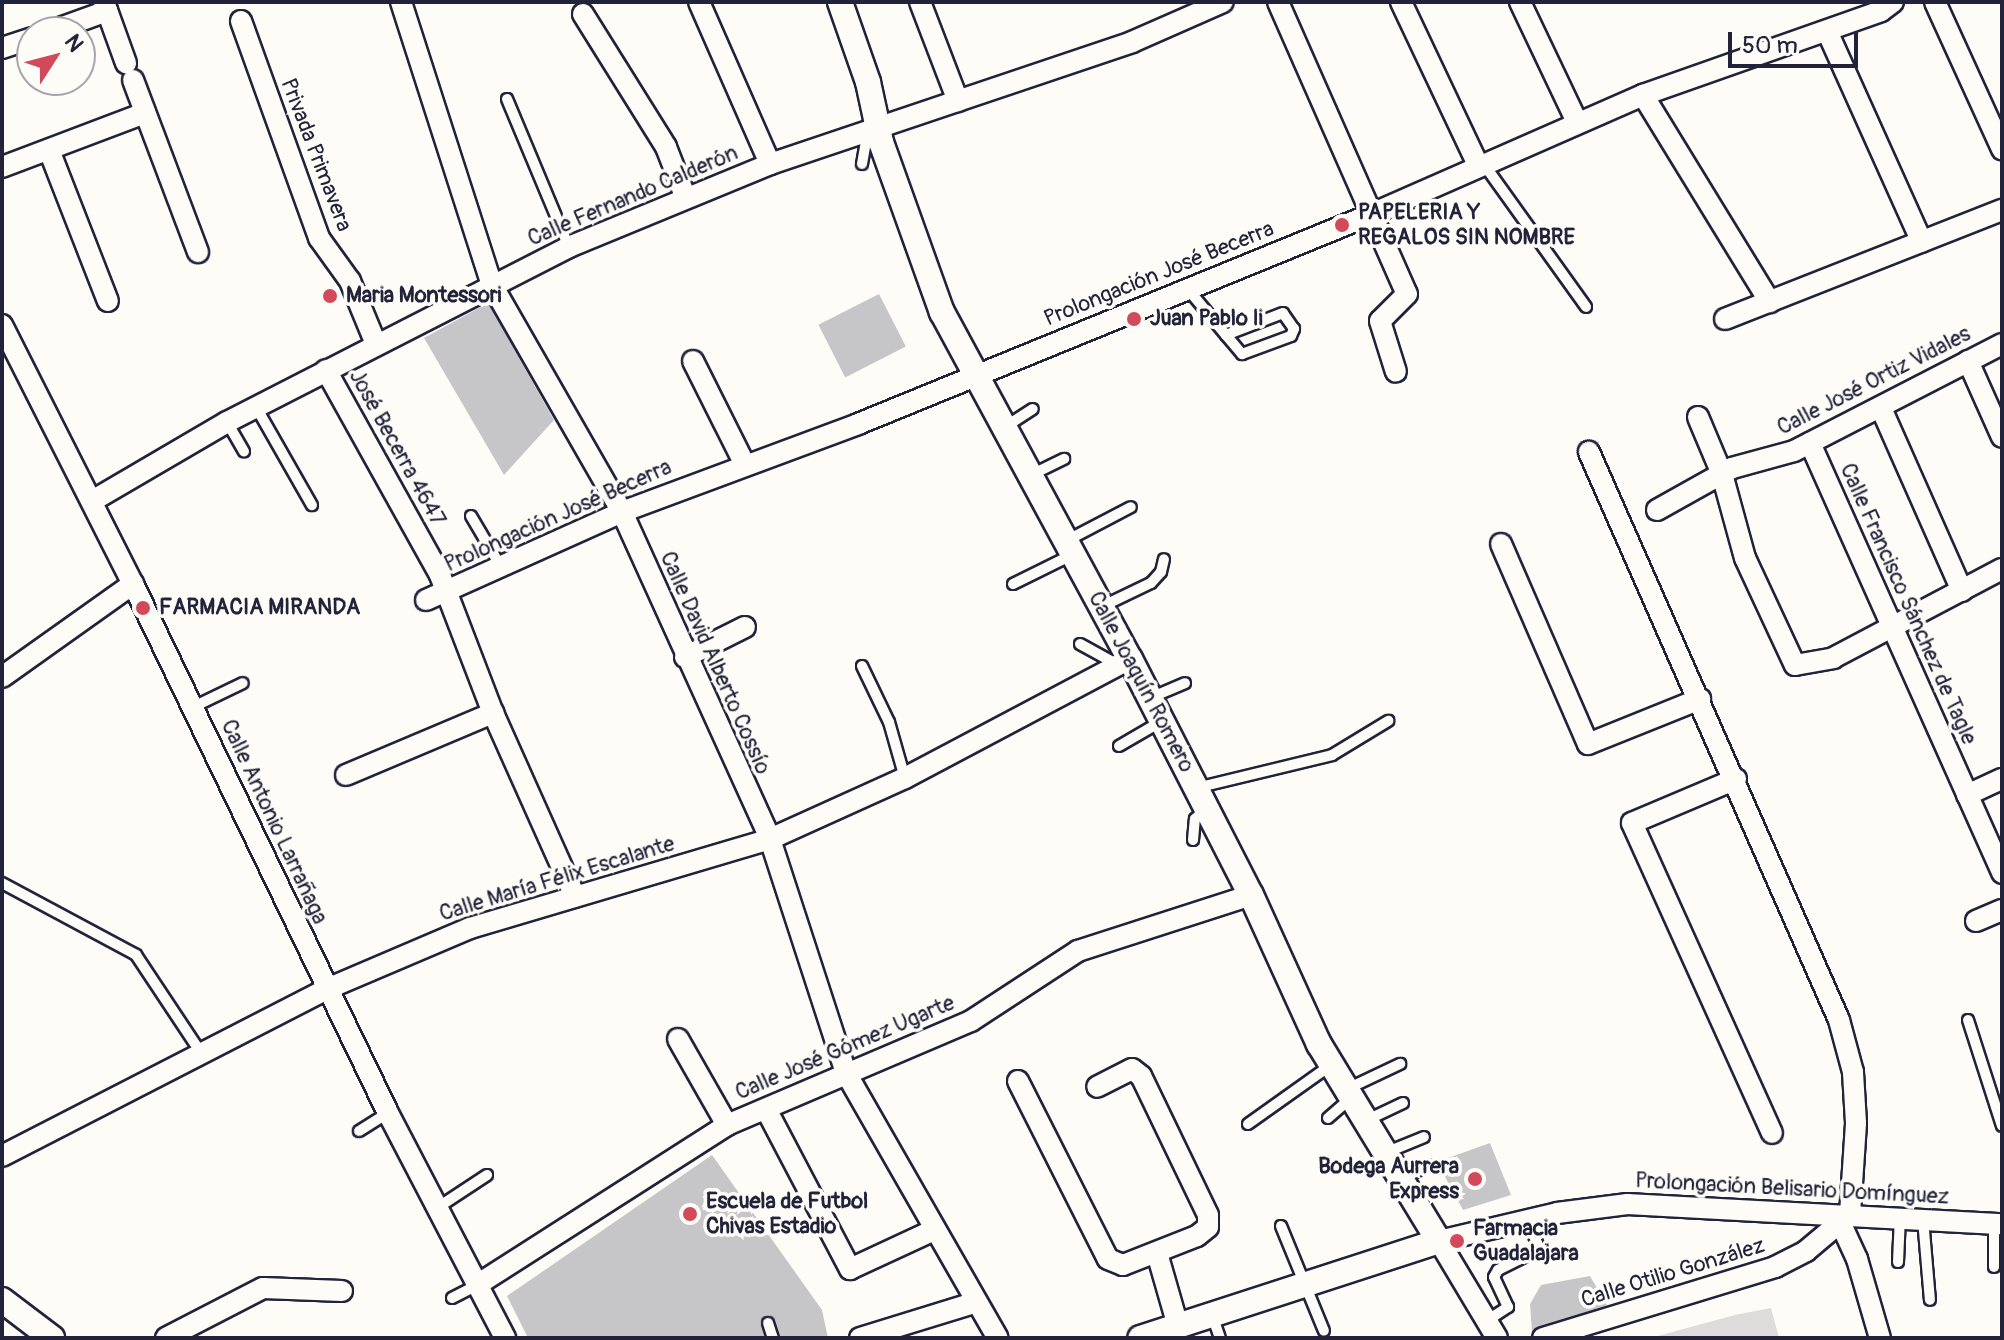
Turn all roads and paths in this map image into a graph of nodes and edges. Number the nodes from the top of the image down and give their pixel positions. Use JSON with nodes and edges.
{"nodes":[{"id":1,"x":401,"y":2,"type":"edge"},
{"id":2,"x":699,"y":2,"type":"edge"},
{"id":3,"x":840,"y":2,"type":"edge"},
{"id":4,"x":920,"y":2,"type":"edge"},
{"id":5,"x":1223,"y":2,"type":"edge"},
{"id":6,"x":1278,"y":2,"type":"edge"},
{"id":7,"x":1401,"y":2,"type":"edge"},
{"id":8,"x":1520,"y":2,"type":"edge"},
{"id":9,"x":1893,"y":2,"type":"edge"},
{"id":10,"x":1935,"y":2,"type":"edge"},
{"id":11,"x":106,"y":7,"type":"edge"},
{"id":12,"x":583,"y":14,"type":"dead end"},
{"id":13,"x":85,"y":16,"type":"edge"},
{"id":14,"x":241,"y":21,"type":"dead end"},
{"id":15,"x":1827,"y":31,"type":"junction"},
{"id":16,"x":1643,"y":95,"type":"junction"},
{"id":17,"x":507,"y":99,"type":"dead end"},
{"id":18,"x":958,"y":101,"type":"junction"},
{"id":19,"x":145,"y":113,"type":"junction"},
{"id":20,"x":1577,"y":122,"type":"junction"},
{"id":21,"x":872,"y":130,"type":"junction"},
{"id":22,"x":2002,"y":149,"type":"edge"},
{"id":23,"x":49,"y":150,"type":"junction"},
{"id":24,"x":770,"y":164,"type":"junction"},
{"id":25,"x":862,"y":164,"type":"dead end"},
{"id":26,"x":1480,"y":164,"type":"junction"},
{"id":27,"x":2,"y":167,"type":"edge"},
{"id":28,"x":685,"y":196,"type":"junction"},
{"id":29,"x":2002,"y":210,"type":"edge"},
{"id":30,"x":1372,"y":214,"type":"junction"},
{"id":31,"x":1922,"y":242,"type":"junction"},
{"id":32,"x":569,"y":247,"type":"junction"},
{"id":33,"x":198,"y":252,"type":"dead end"},
{"id":34,"x":492,"y":285,"type":"junction"},
{"id":35,"x":1187,"y":288,"type":"junction"},
{"id":36,"x":108,"y":301,"type":"dead end"},
{"id":37,"x":1770,"y":302,"type":"junction"},
{"id":38,"x":1586,"y":307,"type":"dead end"},
{"id":39,"x":1725,"y":319,"type":"dead end"},
{"id":40,"x":2,"y":325,"type":"edge"},
{"id":41,"x":1226,"y":335,"type":"junction"},
{"id":42,"x":376,"y":344,"type":"junction"},
{"id":43,"x":2002,"y":344,"type":"edge"},
{"id":44,"x":693,"y":361,"type":"dead end"},
{"id":45,"x":1968,"y":361,"type":"junction"},
{"id":46,"x":326,"y":370,"type":"junction"},
{"id":47,"x":1396,"y":372,"type":"dead end"},
{"id":48,"x":974,"y":375,"type":"junction"},
{"id":49,"x":256,"y":407,"type":"junction"},
{"id":50,"x":1881,"y":408,"type":"junction"},
{"id":51,"x":1033,"y":409,"type":"dead end"},
{"id":52,"x":1698,"y":417,"type":"dead end"},
{"id":53,"x":227,"y":422,"type":"junction"},
{"id":54,"x":1004,"y":427,"type":"junction"},
{"id":55,"x":2002,"y":437,"type":"edge"},
{"id":56,"x":1810,"y":443,"type":"junction"},
{"id":57,"x":244,"y":452,"type":"dead end"},
{"id":58,"x":1589,"y":452,"type":"dead end"},
{"id":59,"x":1064,"y":459,"type":"dead end"},
{"id":60,"x":744,"y":463,"type":"junction"},
{"id":61,"x":1722,"y":474,"type":"junction"},
{"id":62,"x":1031,"y":475,"type":"junction"},
{"id":63,"x":92,"y":501,"type":"junction"},
{"id":64,"x":312,"y":505,"type":"dead end"},
{"id":65,"x":1131,"y":507,"type":"dead end"},
{"id":66,"x":1657,"y":510,"type":"dead end"},
{"id":67,"x":622,"y":512,"type":"junction"},
{"id":68,"x":471,"y":516,"type":"dead end"},
{"id":69,"x":1501,"y":544,"type":"dead end"},
{"id":70,"x":1070,"y":548,"type":"junction"},
{"id":71,"x":1164,"y":559,"type":"dead end"},
{"id":72,"x":501,"y":567,"type":"junction"},
{"id":73,"x":2002,"y":569,"type":"edge"},
{"id":74,"x":133,"y":584,"type":"junction"},
{"id":75,"x":1013,"y":584,"type":"dead end"},
{"id":76,"x":1962,"y":591,"type":"junction"},
{"id":77,"x":435,"y":597,"type":"junction"},
{"id":78,"x":1102,"y":607,"type":"junction"},
{"id":79,"x":745,"y":627,"type":"dead end"},
{"id":80,"x":1893,"y":630,"type":"junction"},
{"id":81,"x":1080,"y":644,"type":"dead end"},
{"id":82,"x":685,"y":657,"type":"junction"},
{"id":83,"x":1126,"y":663,"type":"junction"},
{"id":84,"x":862,"y":666,"type":"dead end"},
{"id":85,"x":2,"y":677,"type":"edge"},
{"id":86,"x":243,"y":683,"type":"dead end"},
{"id":87,"x":1185,"y":683,"type":"dead end"},
{"id":88,"x":1150,"y":698,"type":"junction"},
{"id":89,"x":1700,"y":699,"type":"junction"},
{"id":90,"x":193,"y":707,"type":"junction"},
{"id":91,"x":493,"y":713,"type":"junction"},
{"id":92,"x":1162,"y":721,"type":"junction"},
{"id":93,"x":1388,"y":721,"type":"dead end"},
{"id":94,"x":1119,"y":746,"type":"dead end"},
{"id":95,"x":346,"y":775,"type":"dead end"},
{"id":96,"x":905,"y":778,"type":"junction"},
{"id":97,"x":1736,"y":779,"type":"junction"},
{"id":98,"x":2002,"y":779,"type":"edge"},
{"id":99,"x":1967,"y":795,"type":"junction"},
{"id":100,"x":1201,"y":798,"type":"junction"},
{"id":101,"x":770,"y":839,"type":"junction"},
{"id":102,"x":1193,"y":840,"type":"dead end"},
{"id":103,"x":2002,"y":873,"type":"edge"},
{"id":104,"x":2,"y":883,"type":"edge"},
{"id":105,"x":1251,"y":895,"type":"junction"},
{"id":106,"x":575,"y":896,"type":"junction"},
{"id":107,"x":2002,"y":910,"type":"edge"},
{"id":108,"x":1976,"y":921,"type":"dead end"},
{"id":109,"x":327,"y":989,"type":"junction"},
{"id":110,"x":1968,"y":1020,"type":"dead end"},
{"id":111,"x":678,"y":1039,"type":"dead end"},
{"id":112,"x":201,"y":1053,"type":"junction"},
{"id":113,"x":1400,"y":1064,"type":"dead end"},
{"id":114,"x":1331,"y":1065,"type":"junction"},
{"id":115,"x":846,"y":1073,"type":"junction"},
{"id":116,"x":1018,"y":1081,"type":"dead end"},
{"id":117,"x":1097,"y":1087,"type":"dead end"},
{"id":118,"x":1348,"y":1095,"type":"junction"},
{"id":119,"x":1403,"y":1103,"type":"dead end"},
{"id":120,"x":766,"y":1109,"type":"junction"},
{"id":121,"x":388,"y":1113,"type":"junction"},
{"id":122,"x":1328,"y":1118,"type":"dead end"},
{"id":123,"x":1363,"y":1122,"type":"junction"},
{"id":124,"x":1248,"y":1124,"type":"dead end"},
{"id":125,"x":727,"y":1125,"type":"junction"},
{"id":126,"x":2002,"y":1126,"type":"edge"},
{"id":127,"x":359,"y":1131,"type":"dead end"},
{"id":128,"x":1772,"y":1133,"type":"dead end"},
{"id":129,"x":1424,"y":1137,"type":"dead end"},
{"id":130,"x":1382,"y":1154,"type":"junction"},
{"id":131,"x":2,"y":1156,"type":"edge"},
{"id":132,"x":1428,"y":1165,"type":"dead end"},
{"id":133,"x":487,"y":1175,"type":"dead end"},
{"id":134,"x":1852,"y":1178,"type":"junction"},
{"id":135,"x":1398,"y":1181,"type":"junction"},
{"id":136,"x":437,"y":1208,"type":"junction"},
{"id":137,"x":1873,"y":1216,"type":"junction"},
{"id":138,"x":1900,"y":1217,"type":"junction"},
{"id":139,"x":1845,"y":1218,"type":"junction"},
{"id":140,"x":1526,"y":1219,"type":"junction"},
{"id":141,"x":1923,"y":1219,"type":"junction"},
{"id":142,"x":1998,"y":1223,"type":"edge"},
{"id":143,"x":1281,"y":1226,"type":"dead end"},
{"id":144,"x":934,"y":1230,"type":"junction"},
{"id":145,"x":1439,"y":1241,"type":"junction"},
{"id":146,"x":1157,"y":1253,"type":"junction"},
{"id":147,"x":1898,"y":1262,"type":"dead end"},
{"id":148,"x":1994,"y":1267,"type":"dead end"},
{"id":149,"x":1307,"y":1284,"type":"junction"},
{"id":150,"x":477,"y":1285,"type":"junction"},
{"id":151,"x":342,"y":1291,"type":"dead end"},
{"id":152,"x":452,"y":1298,"type":"dead end"},
{"id":153,"x":2,"y":1300,"type":"edge"},
{"id":154,"x":1930,"y":1300,"type":"dead end"},
{"id":155,"x":977,"y":1302,"type":"junction"},
{"id":156,"x":1212,"y":1315,"type":"junction"},
{"id":157,"x":768,"y":1323,"type":"dead end"},
{"id":158,"x":1178,"y":1326,"type":"junction"},
{"id":159,"x":1492,"y":1329,"type":"edge"},
{"id":160,"x":1324,"y":1331,"type":"dead end"},
{"id":161,"x":52,"y":1338,"type":"edge"},
{"id":162,"x":166,"y":1338,"type":"edge"},
{"id":163,"x":505,"y":1338,"type":"edge"},
{"id":164,"x":773,"y":1338,"type":"edge"},
{"id":165,"x":860,"y":1338,"type":"edge"},
{"id":166,"x":998,"y":1338,"type":"edge"},
{"id":167,"x":1140,"y":1338,"type":"edge"},
{"id":168,"x":1220,"y":1338,"type":"edge"},
{"id":169,"x":1543,"y":1338,"type":"edge"},
{"id":170,"x":1880,"y":1338,"type":"edge"}],
"edges":[{"from":1,"to":34,"type":"street","name":"Calle David Alberto Cossío"},
{"from":2,"to":24,"type":"street"},
{"from":3,"to":21,"type":"street","name":"Calle Joaquín Romero"},
{"from":4,"to":18,"type":"street"},
{"from":5,"to":18,"type":"street","name":"Calle Fernando Calderón"},
{"from":6,"to":30,"type":"street"},
{"from":7,"to":26,"type":"street"},
{"from":8,"to":20,"type":"street"},
{"from":9,"to":15,"type":"street","name":"Prolongación José Becerra"},
{"from":10,"to":22,"type":"street"},
{"from":11,"to":13,"type":"street"},
{"from":11,"to":19,"type":"street"},
{"from":12,"to":28,"type":"street"},
{"from":14,"to":42,"type":"street","name":"Privada Primavera"},
{"from":15,"to":16,"type":"street","name":"Prolongación José Becerra"},
{"from":15,"to":31,"type":"street"},
{"from":16,"to":20,"type":"street","name":"Prolongación José Becerra"},
{"from":16,"to":37,"type":"street"},
{"from":17,"to":32,"type":"lane"},
{"from":18,"to":21,"type":"street","name":"Calle Fernando Calderón"},
{"from":19,"to":23,"type":"street"},
{"from":19,"to":33,"type":"street"},
{"from":20,"to":26,"type":"street","name":"Prolongación José Becerra"},
{"from":21,"to":24,"type":"street","name":"Calle Fernando Calderón"},
{"from":21,"to":25,"type":"lane"},
{"from":21,"to":48,"type":"street","name":"Calle Joaquín Romero"},
{"from":23,"to":27,"type":"street"},
{"from":23,"to":36,"type":"street"},
{"from":24,"to":28,"type":"street","name":"Calle Fernando Calderón"},
{"from":26,"to":30,"type":"street","name":"Prolongación José Becerra"},
{"from":26,"to":38,"type":"lane"},
{"from":28,"to":32,"type":"street","name":"Calle Fernando Calderón"},
{"from":29,"to":31,"type":"street"},
{"from":30,"to":35,"type":"street","name":"Prolongación José Becerra"},
{"from":30,"to":47,"type":"street"},
{"from":31,"to":37,"type":"street"},
{"from":32,"to":34,"type":"street","name":"Calle Fernando Calderón"},
{"from":34,"to":42,"type":"street","name":"Calle Fernando Calderón"},
{"from":34,"to":67,"type":"street","name":"Calle David Alberto Cossío"},
{"from":35,"to":41,"type":"lane"},
{"from":35,"to":48,"type":"street","name":"Prolongación José Becerra"},
{"from":37,"to":39,"type":"street"},
{"from":40,"to":63,"type":"street","name":"Calle Antonio Larrañaga"},
{"from":41,"to":41,"type":"lane"},
{"from":42,"to":46,"type":"street","name":"Calle Fernando Calderón"},
{"from":43,"to":45,"type":"street","name":"Calle José Ortiz Vidales"},
{"from":44,"to":60,"type":"street"},
{"from":45,"to":50,"type":"street","name":"Calle José Ortiz Vidales"},
{"from":45,"to":55,"type":"street"},
{"from":46,"to":49,"type":"street","name":"Calle Fernando Calderón"},
{"from":46,"to":77,"type":"street","name":"José Becerra 4647"},
{"from":48,"to":54,"type":"street","name":"Calle Joaquín Romero"},
{"from":48,"to":60,"type":"street","name":"Prolongación José Becerra"},
{"from":49,"to":53,"type":"street","name":"Calle Fernando Calderón"},
{"from":49,"to":64,"type":"lane"},
{"from":50,"to":56,"type":"street","name":"Calle José Ortiz Vidales"},
{"from":50,"to":76,"type":"street"},
{"from":51,"to":54,"type":"lane"},
{"from":52,"to":61,"type":"street"},
{"from":53,"to":57,"type":"lane"},
{"from":53,"to":63,"type":"street","name":"Calle Fernando Calderón"},
{"from":54,"to":62,"type":"street","name":"Calle Joaquín Romero"},
{"from":56,"to":61,"type":"street","name":"Calle José Ortiz Vidales"},
{"from":56,"to":80,"type":"street","name":"Calle Francisco Sánchez de Tagle"},
{"from":58,"to":89,"type":"street"},
{"from":59,"to":62,"type":"lane"},
{"from":60,"to":67,"type":"street","name":"Prolongación José Becerra"},
{"from":61,"to":66,"type":"street","name":"Calle José Ortiz Vidales"},
{"from":61,"to":80,"type":"street"},
{"from":62,"to":70,"type":"street","name":"Calle Joaquín Romero"},
{"from":63,"to":74,"type":"street","name":"Calle Antonio Larrañaga"},
{"from":65,"to":70,"type":"lane"},
{"from":67,"to":72,"type":"street","name":"Prolongación José Becerra"},
{"from":67,"to":82,"type":"street","name":"Calle David Alberto Cossío"},
{"from":68,"to":72,"type":"lane"},
{"from":69,"to":89,"type":"street"},
{"from":70,"to":75,"type":"lane"},
{"from":70,"to":78,"type":"street","name":"Calle Joaquín Romero"},
{"from":71,"to":78,"type":"lane"},
{"from":72,"to":77,"type":"street","name":"Prolongación José Becerra"},
{"from":73,"to":76,"type":"street"},
{"from":74,"to":85,"type":"street"},
{"from":74,"to":90,"type":"street","name":"Calle Antonio Larrañaga"},
{"from":76,"to":80,"type":"street"},
{"from":77,"to":91,"type":"street","name":"José Becerra 4647"},
{"from":78,"to":83,"type":"street","name":"Calle Joaquín Romero"},
{"from":79,"to":82,"type":"street"},
{"from":80,"to":99,"type":"street","name":"Calle Francisco Sánchez de Tagle"},
{"from":81,"to":83,"type":"lane"},
{"from":82,"to":101,"type":"street","name":"Calle David Alberto Cossío"},
{"from":83,"to":88,"type":"street","name":"Calle Joaquín Romero"},
{"from":83,"to":96,"type":"street","name":"Calle María Félix Escalante"},
{"from":84,"to":96,"type":"lane"},
{"from":86,"to":90,"type":"lane"},
{"from":87,"to":88,"type":"lane"},
{"from":88,"to":92,"type":"street","name":"Calle Joaquín Romero"},
{"from":89,"to":97,"type":"street"},
{"from":90,"to":109,"type":"street","name":"Calle Antonio Larrañaga"},
{"from":91,"to":95,"type":"street"},
{"from":91,"to":106,"type":"street","name":"José Becerra 4647"},
{"from":92,"to":94,"type":"lane"},
{"from":92,"to":100,"type":"street","name":"Calle Joaquín Romero"},
{"from":93,"to":100,"type":"lane"},
{"from":96,"to":101,"type":"street","name":"Calle María Félix Escalante"},
{"from":97,"to":128,"type":"street"},
{"from":97,"to":134,"type":"street"},
{"from":98,"to":99,"type":"street"},
{"from":99,"to":103,"type":"street","name":"Calle Francisco Sánchez de Tagle"},
{"from":100,"to":102,"type":"lane"},
{"from":100,"to":105,"type":"street","name":"Calle Joaquín Romero"},
{"from":101,"to":106,"type":"street","name":"Calle María Félix Escalante"},
{"from":101,"to":115,"type":"street","name":"Calle David Alberto Cossío"},
{"from":104,"to":112,"type":"lane"},
{"from":105,"to":114,"type":"street","name":"Calle Joaquín Romero"},
{"from":105,"to":115,"type":"street","name":"Calle José Gómez Ugarte"},
{"from":106,"to":109,"type":"street","name":"Calle María Félix Escalante"},
{"from":107,"to":108,"type":"street"},
{"from":109,"to":112,"type":"street","name":"Calle María Félix Escalante"},
{"from":109,"to":121,"type":"street","name":"Calle Antonio Larrañaga"},
{"from":110,"to":126,"type":"lane"},
{"from":111,"to":125,"type":"street"},
{"from":112,"to":131,"type":"street","name":"Calle María Félix Escalante"},
{"from":113,"to":118,"type":"lane"},
{"from":114,"to":118,"type":"street","name":"Calle Joaquín Romero"},
{"from":114,"to":124,"type":"lane"},
{"from":115,"to":120,"type":"street","name":"Calle José Gómez Ugarte"},
{"from":115,"to":144,"type":"street","name":"Calle David Alberto Cossío"},
{"from":116,"to":146,"type":"street"},
{"from":117,"to":146,"type":"street"},
{"from":118,"to":122,"type":"lane"},
{"from":118,"to":123,"type":"street","name":"Calle Joaquín Romero"},
{"from":119,"to":123,"type":"lane"},
{"from":120,"to":125,"type":"street","name":"Calle José Gómez Ugarte"},
{"from":120,"to":144,"type":"street"},
{"from":121,"to":127,"type":"lane"},
{"from":121,"to":136,"type":"street","name":"Calle Antonio Larrañaga"},
{"from":123,"to":130,"type":"street","name":"Calle Joaquín Romero"},
{"from":125,"to":150,"type":"street","name":"Calle José Gómez Ugarte"},
{"from":129,"to":130,"type":"lane"},
{"from":130,"to":135,"type":"street","name":"Calle Joaquín Romero"},
{"from":132,"to":135,"type":"lane"},
{"from":133,"to":136,"type":"lane"},
{"from":134,"to":137,"type":"street"},
{"from":134,"to":139,"type":"street"},
{"from":135,"to":145,"type":"street","name":"Calle Joaquín Romero"},
{"from":136,"to":150,"type":"street","name":"Calle Antonio Larrañaga"},
{"from":137,"to":138,"type":"street","name":"Prolongación Belisario Domínguez"},
{"from":137,"to":139,"type":"street","name":"Prolongación Belisario Domínguez"},
{"from":138,"to":141,"type":"street","name":"Prolongación Belisario Domínguez"},
{"from":138,"to":147,"type":"lane"},
{"from":139,"to":140,"type":"street","name":"Prolongación Belisario Domínguez"},
{"from":139,"to":169,"type":"street","name":"Calle Otilio González"},
{"from":139,"to":170,"type":"street"},
{"from":140,"to":145,"type":"street","name":"Prolongación Belisario Domínguez"},
{"from":140,"to":159,"type":"lane"},
{"from":141,"to":142,"type":"street","name":"Prolongación Belisario Domínguez"},
{"from":141,"to":154,"type":"lane"},
{"from":142,"to":148,"type":"lane"},
{"from":143,"to":149,"type":"lane"},
{"from":144,"to":155,"type":"street","name":"Calle David Alberto Cossío"},
{"from":145,"to":149,"type":"street"},
{"from":145,"to":159,"type":"street","name":"Calle Joaquín Romero"},
{"from":146,"to":158,"type":"street"},
{"from":149,"to":156,"type":"street"},
{"from":149,"to":160,"type":"lane"},
{"from":150,"to":152,"type":"lane"},
{"from":150,"to":163,"type":"street","name":"Calle Antonio Larrañaga"},
{"from":151,"to":162,"type":"street"},
{"from":153,"to":161,"type":"street"},
{"from":155,"to":165,"type":"street"},
{"from":155,"to":166,"type":"street","name":"Calle David Alberto Cossío"},
{"from":156,"to":158,"type":"street"},
{"from":156,"to":168,"type":"lane"},
{"from":157,"to":164,"type":"lane"},
{"from":158,"to":167,"type":"street"}]}
